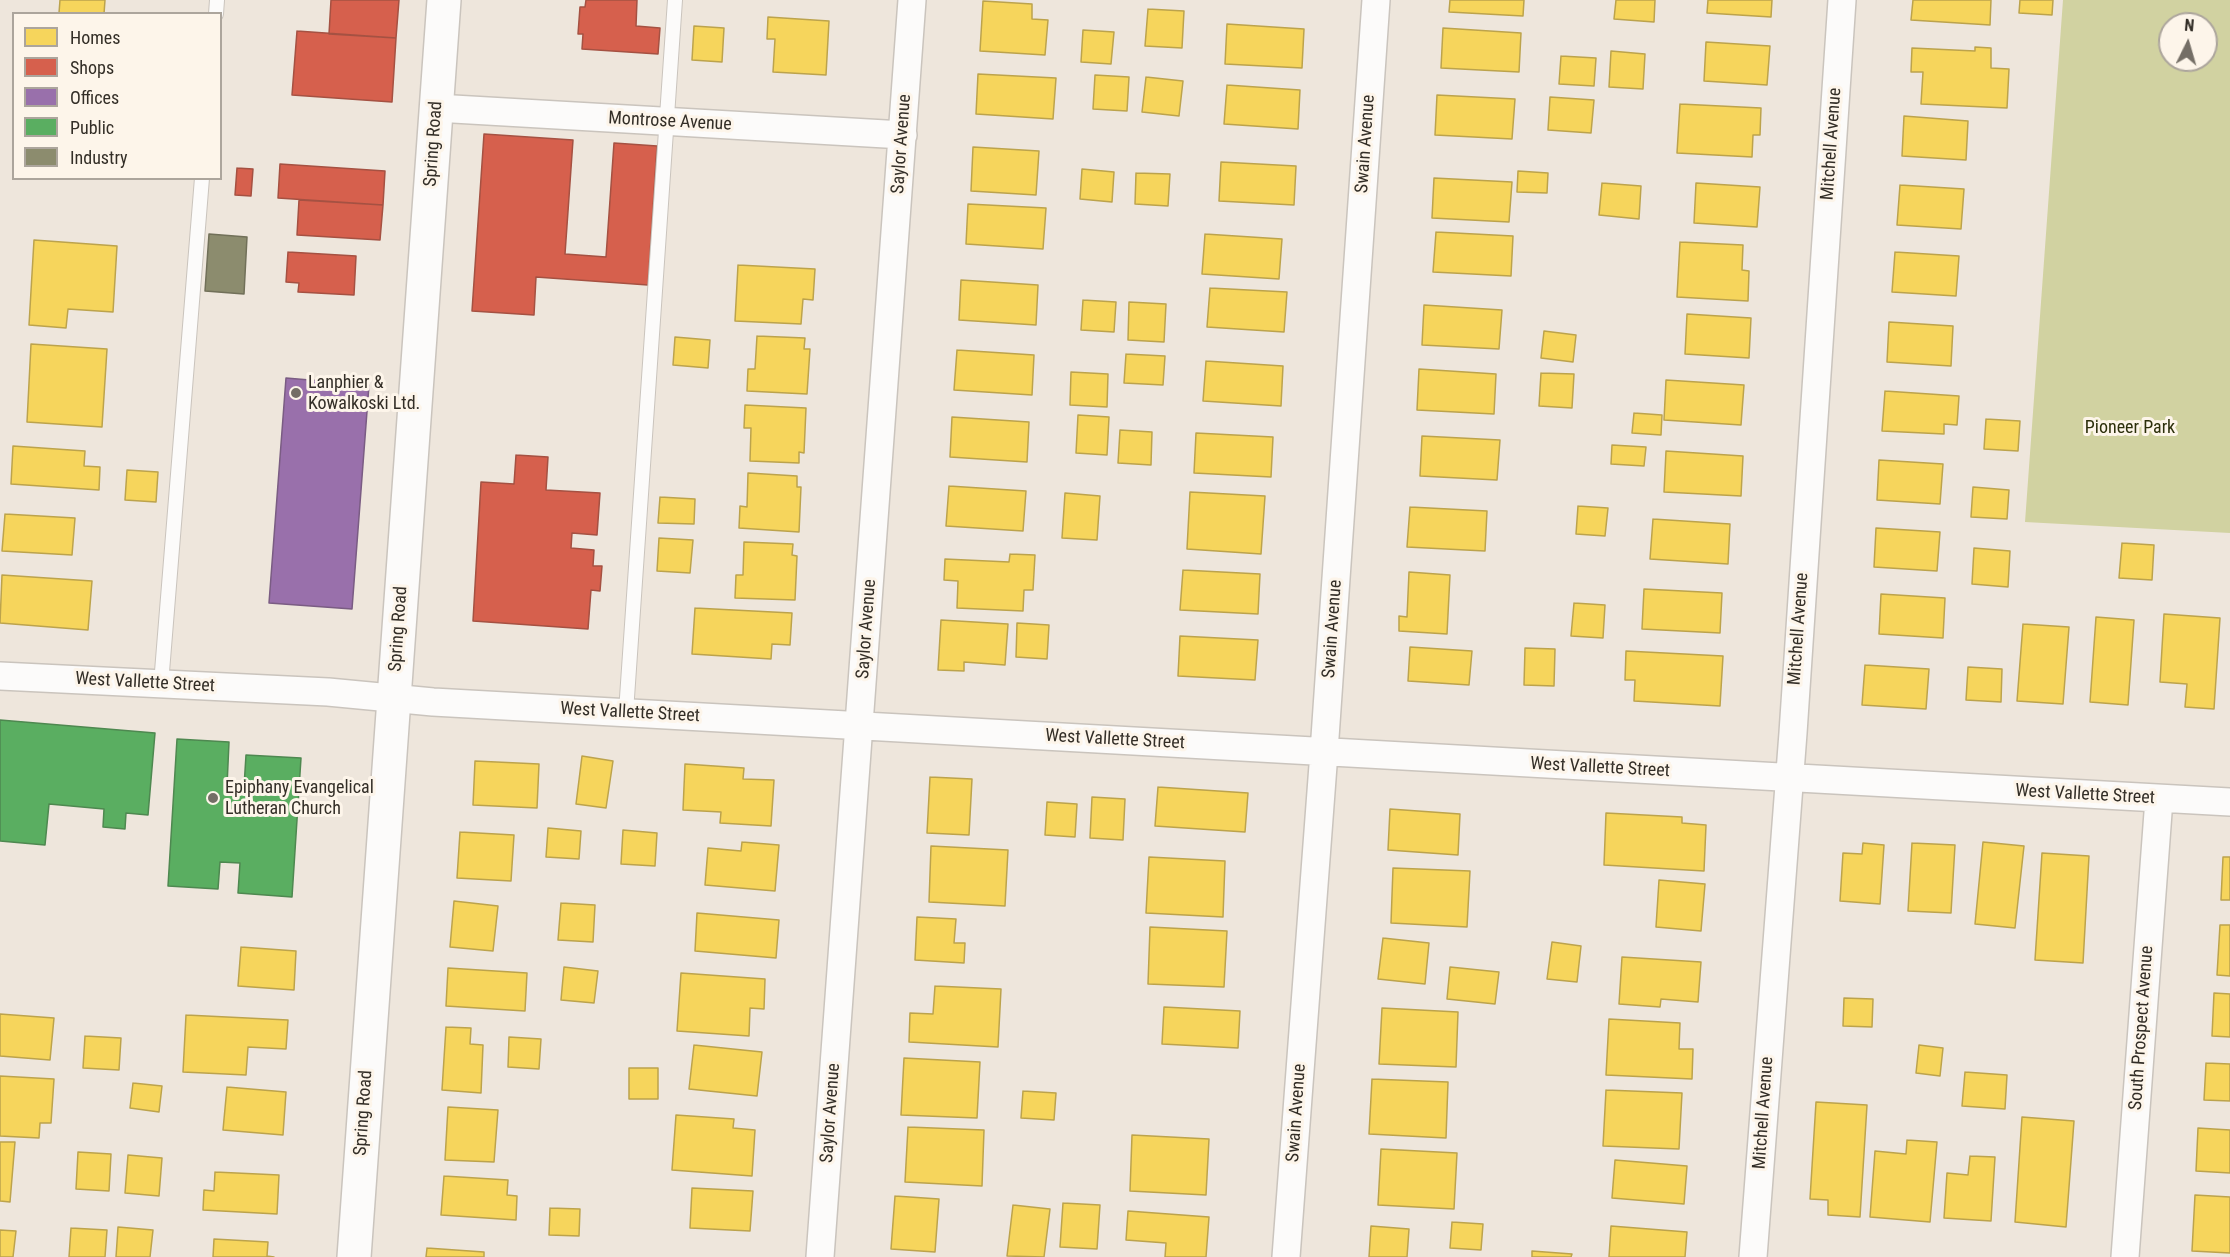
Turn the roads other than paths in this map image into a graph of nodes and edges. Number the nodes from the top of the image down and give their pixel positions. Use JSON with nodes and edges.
{"nodes":[{"id":1,"x":444,"y":0,"type":"edge"},
{"id":2,"x":675,"y":0,"type":"edge"},
{"id":3,"x":912,"y":0,"type":"edge"},
{"id":4,"x":1376,"y":0,"type":"edge"},
{"id":5,"x":1842,"y":0,"type":"edge"},
{"id":6,"x":436,"y":108,"type":"junction"},
{"id":7,"x":666,"y":121,"type":"junction"},
{"id":8,"x":903,"y":135,"type":"junction"},
{"id":9,"x":202,"y":180,"type":"edge"},
{"id":10,"x":0,"y":676,"type":"edge"},
{"id":11,"x":161,"y":684,"type":"junction"},
{"id":12,"x":394,"y":699,"type":"junction"},
{"id":13,"x":626,"y":712,"type":"junction"},
{"id":14,"x":860,"y":726,"type":"junction"},
{"id":15,"x":1324,"y":752,"type":"junction"},
{"id":16,"x":1789,"y":778,"type":"junction"},
{"id":17,"x":2159,"y":799,"type":"junction"},
{"id":18,"x":2230,"y":802,"type":"edge"},
{"id":19,"x":354,"y":1257,"type":"edge"},
{"id":20,"x":820,"y":1257,"type":"edge"},
{"id":21,"x":1286,"y":1257,"type":"edge"},
{"id":22,"x":1753,"y":1257,"type":"edge"},
{"id":23,"x":2125,"y":1257,"type":"edge"}],
"edges":[{"from":1,"to":6,"type":"street","name":"Spring Road"},
{"from":2,"to":7,"type":"lane"},
{"from":3,"to":8,"type":"street","name":"Saylor Avenue"},
{"from":4,"to":15,"type":"street","name":"Swain Avenue"},
{"from":5,"to":16,"type":"street","name":"Mitchell Avenue"},
{"from":6,"to":7,"type":"street","name":"Montrose Avenue"},
{"from":6,"to":12,"type":"street","name":"Spring Road"},
{"from":7,"to":8,"type":"street","name":"Montrose Avenue"},
{"from":7,"to":13,"type":"lane"},
{"from":8,"to":14,"type":"street","name":"Saylor Avenue"},
{"from":9,"to":11,"type":"lane"},
{"from":10,"to":11,"type":"street","name":"West Vallette Street"},
{"from":11,"to":12,"type":"street","name":"West Vallette Street"},
{"from":12,"to":13,"type":"street","name":"West Vallette Street"},
{"from":12,"to":19,"type":"street","name":"Spring Road"},
{"from":13,"to":14,"type":"street","name":"West Vallette Street"},
{"from":14,"to":15,"type":"street","name":"West Vallette Street"},
{"from":14,"to":20,"type":"street","name":"Saylor Avenue"},
{"from":15,"to":16,"type":"street","name":"West Vallette Street"},
{"from":15,"to":21,"type":"street","name":"Swain Avenue"},
{"from":16,"to":17,"type":"street","name":"West Vallette Street"},
{"from":16,"to":22,"type":"street","name":"Mitchell Avenue"},
{"from":17,"to":18,"type":"street","name":"West Vallette Street"},
{"from":17,"to":23,"type":"street","name":"South Prospect Avenue"}]}
